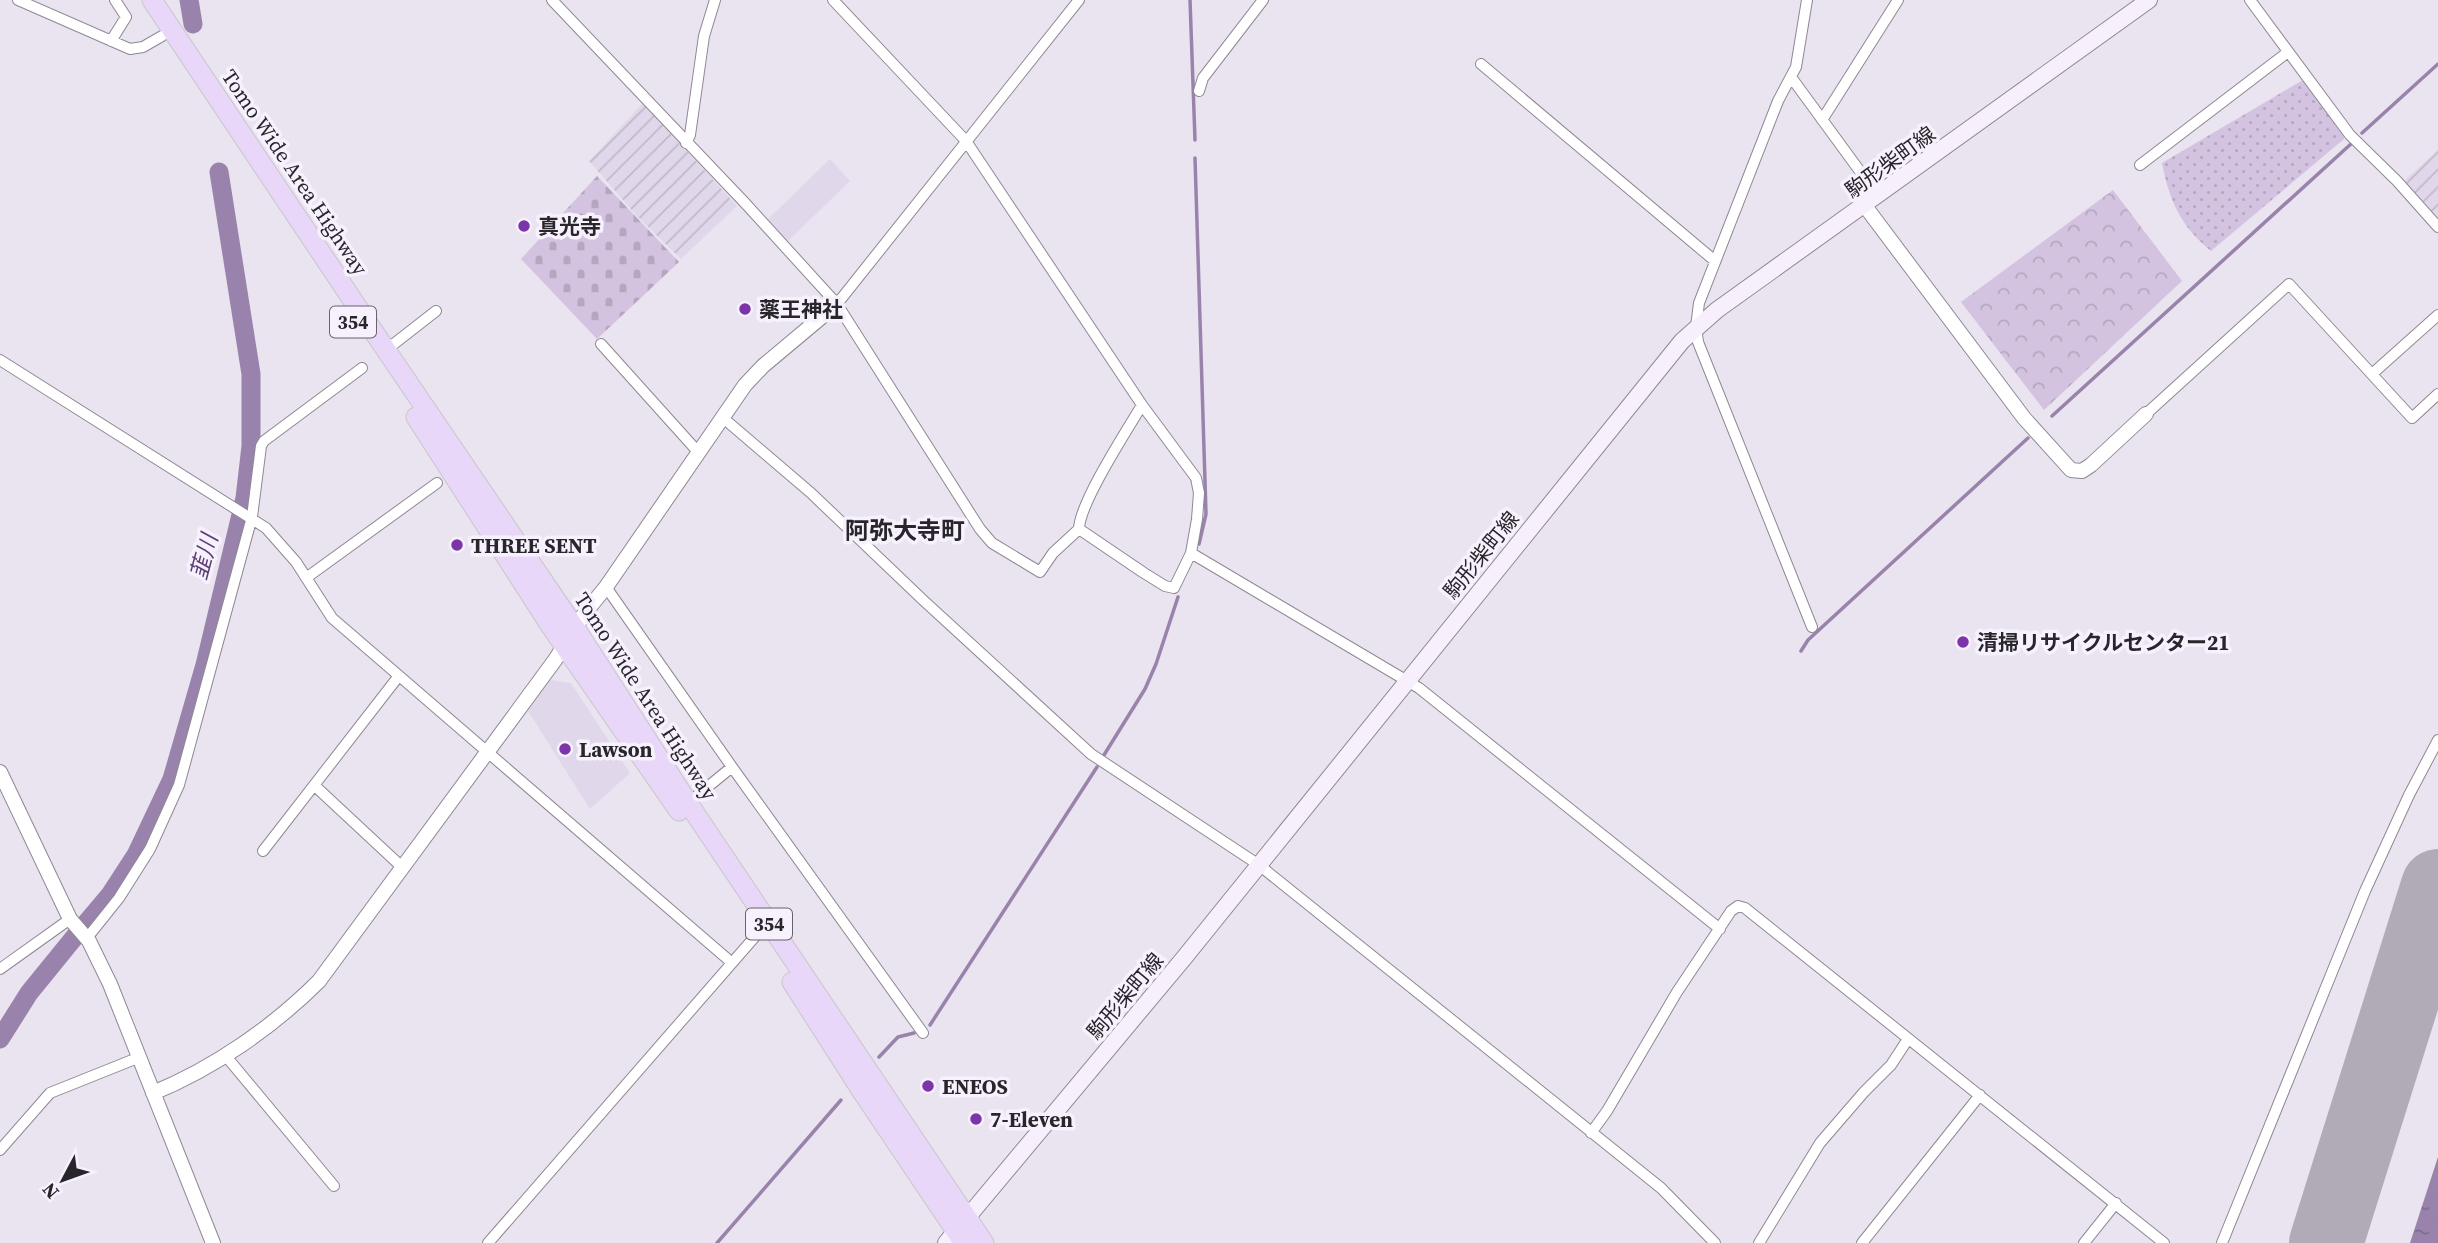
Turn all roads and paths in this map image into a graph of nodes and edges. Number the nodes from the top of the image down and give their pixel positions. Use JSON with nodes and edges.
{"nodes":[{"id":1,"x":18,"y":0,"type":"edge"},
{"id":2,"x":115,"y":0,"type":"edge"},
{"id":3,"x":137,"y":0,"type":"edge"},
{"id":4,"x":152,"y":0,"type":"edge"},
{"id":5,"x":552,"y":0,"type":"edge"},
{"id":6,"x":715,"y":0,"type":"edge"},
{"id":7,"x":833,"y":0,"type":"edge"},
{"id":8,"x":1079,"y":0,"type":"edge"},
{"id":9,"x":1263,"y":0,"type":"edge"},
{"id":10,"x":1807,"y":0,"type":"edge"},
{"id":11,"x":1898,"y":0,"type":"edge"},
{"id":12,"x":2149,"y":0,"type":"edge"},
{"id":13,"x":2250,"y":0,"type":"edge"},
{"id":14,"x":162,"y":36,"type":"junction"},
{"id":15,"x":111,"y":41,"type":"junction"},
{"id":16,"x":2288,"y":52,"type":"junction"},
{"id":17,"x":1481,"y":64,"type":"dead end"},
{"id":18,"x":1791,"y":77,"type":"junction"},
{"id":19,"x":1199,"y":91,"type":"dead end"},
{"id":20,"x":1822,"y":120,"type":"junction"},
{"id":21,"x":966,"y":141,"type":"junction"},
{"id":22,"x":686,"y":143,"type":"junction"},
{"id":23,"x":2140,"y":165,"type":"dead end"},
{"id":24,"x":1872,"y":201,"type":"junction"},
{"id":25,"x":2438,"y":227,"type":"edge"},
{"id":26,"x":1716,"y":261,"type":"junction"},
{"id":27,"x":837,"y":304,"type":"junction"},
{"id":28,"x":436,"y":311,"type":"dead end"},
{"id":29,"x":2438,"y":315,"type":"edge"},
{"id":30,"x":1696,"y":327,"type":"junction"},
{"id":31,"x":601,"y":344,"type":"dead end"},
{"id":32,"x":386,"y":350,"type":"junction"},
{"id":33,"x":0,"y":360,"type":"edge"},
{"id":34,"x":362,"y":368,"type":"dead end"},
{"id":35,"x":2372,"y":374,"type":"junction"},
{"id":36,"x":2438,"y":394,"type":"edge"},
{"id":37,"x":1142,"y":405,"type":"junction"},
{"id":38,"x":2146,"y":414,"type":"joint"},
{"id":39,"x":722,"y":417,"type":"junction"},
{"id":40,"x":699,"y":453,"type":"junction"},
{"id":41,"x":438,"y":483,"type":"dead end"},
{"id":42,"x":250,"y":516,"type":"junction"},
{"id":43,"x":1079,"y":529,"type":"junction"},
{"id":44,"x":1191,"y":553,"type":"junction"},
{"id":45,"x":306,"y":578,"type":"junction"},
{"id":46,"x":606,"y":587,"type":"junction"},
{"id":47,"x":1812,"y":627,"type":"dead end"},
{"id":48,"x":575,"y":628,"type":"junction"},
{"id":49,"x":564,"y":646,"type":"junction"},
{"id":50,"x":398,"y":677,"type":"junction"},
{"id":51,"x":1407,"y":681,"type":"junction"},
{"id":52,"x":2438,"y":740,"type":"edge"},
{"id":53,"x":488,"y":751,"type":"junction"},
{"id":54,"x":732,"y":767,"type":"junction"},
{"id":55,"x":0,"y":772,"type":"edge"},
{"id":56,"x":315,"y":786,"type":"junction"},
{"id":57,"x":688,"y":803,"type":"junction"},
{"id":58,"x":263,"y":851,"type":"dead end"},
{"id":59,"x":1259,"y":865,"type":"junction"},
{"id":60,"x":403,"y":868,"type":"junction"},
{"id":61,"x":70,"y":919,"type":"junction"},
{"id":62,"x":1720,"y":929,"type":"junction"},
{"id":63,"x":758,"y":932,"type":"junction"},
{"id":64,"x":87,"y":938,"type":"junction"},
{"id":65,"x":731,"y":962,"type":"junction"},
{"id":66,"x":0,"y":969,"type":"edge"},
{"id":67,"x":923,"y":1033,"type":"dead end"},
{"id":68,"x":1908,"y":1038,"type":"junction"},
{"id":69,"x":225,"y":1055,"type":"junction"},
{"id":70,"x":139,"y":1057,"type":"junction"},
{"id":71,"x":153,"y":1093,"type":"junction"},
{"id":72,"x":1980,"y":1095,"type":"junction"},
{"id":73,"x":1591,"y":1133,"type":"junction"},
{"id":74,"x":0,"y":1150,"type":"edge"},
{"id":75,"x":334,"y":1186,"type":"dead end"},
{"id":76,"x":2116,"y":1203,"type":"junction"},
{"id":77,"x":958,"y":1233,"type":"edge"},
{"id":78,"x":213,"y":1243,"type":"edge"},
{"id":79,"x":488,"y":1243,"type":"edge"},
{"id":80,"x":984,"y":1243,"type":"edge"},
{"id":81,"x":1715,"y":1243,"type":"edge"},
{"id":82,"x":1759,"y":1243,"type":"edge"},
{"id":83,"x":1862,"y":1243,"type":"edge"},
{"id":84,"x":2084,"y":1243,"type":"edge"},
{"id":85,"x":2164,"y":1243,"type":"edge"},
{"id":86,"x":2222,"y":1243,"type":"edge"}],
"edges":[{"from":1,"to":15,"type":"street"},
{"from":2,"to":15,"type":"street"},
{"from":3,"to":14,"type":"highway","name":"Tomo Wide Area Highway","number":"354"},
{"from":4,"to":32,"type":"highway","name":"Tomo Wide Area Highway","number":"354"},
{"from":5,"to":22,"type":"street"},
{"from":6,"to":22,"type":"street"},
{"from":7,"to":21,"type":"street"},
{"from":8,"to":21,"type":"street"},
{"from":9,"to":19,"type":"street"},
{"from":10,"to":18,"type":"street"},
{"from":11,"to":20,"type":"street"},
{"from":12,"to":24,"type":"main road","name":"駒形柴町線"},
{"from":13,"to":16,"type":"street"},
{"from":14,"to":15,"type":"street"},
{"from":14,"to":49,"type":"highway","name":"Tomo Wide Area Highway","number":"354"},
{"from":16,"to":23,"type":"street"},
{"from":16,"to":25,"type":"street"},
{"from":17,"to":26,"type":"street"},
{"from":18,"to":20,"type":"street"},
{"from":18,"to":26,"type":"street"},
{"from":20,"to":24,"type":"street"},
{"from":21,"to":27,"type":"street"},
{"from":21,"to":37,"type":"street"},
{"from":22,"to":27,"type":"street"},
{"from":24,"to":30,"type":"main road","name":"駒形柴町線"},
{"from":24,"to":38,"type":"street"},
{"from":26,"to":30,"type":"street"},
{"from":27,"to":39,"type":"street"},
{"from":27,"to":43,"type":"street"},
{"from":28,"to":32,"type":"street"},
{"from":29,"to":35,"type":"street"},
{"from":30,"to":47,"type":"street"},
{"from":30,"to":51,"type":"main road","name":"駒形柴町線"},
{"from":31,"to":40,"type":"street"},
{"from":32,"to":48,"type":"highway","name":"Tomo Wide Area Highway","number":"354"},
{"from":33,"to":42,"type":"street"},
{"from":34,"to":42,"type":"street"},
{"from":35,"to":36,"type":"street"},
{"from":35,"to":38,"type":"street"},
{"from":37,"to":43,"type":"street"},
{"from":37,"to":44,"type":"street"},
{"from":39,"to":40,"type":"street"},
{"from":39,"to":59,"type":"street"},
{"from":40,"to":46,"type":"street"},
{"from":41,"to":45,"type":"street"},
{"from":42,"to":45,"type":"street"},
{"from":42,"to":64,"type":"street"},
{"from":43,"to":44,"type":"street"},
{"from":44,"to":51,"type":"street"},
{"from":45,"to":50,"type":"street"},
{"from":46,"to":48,"type":"street"},
{"from":46,"to":54,"type":"street"},
{"from":48,"to":49,"type":"street"},
{"from":48,"to":57,"type":"highway","name":"Tomo Wide Area Highway","number":"354"},
{"from":49,"to":53,"type":"street"},
{"from":49,"to":63,"type":"highway","name":"Tomo Wide Area Highway","number":"354"},
{"from":50,"to":53,"type":"street"},
{"from":50,"to":56,"type":"street"},
{"from":51,"to":59,"type":"main road","name":"駒形柴町線"},
{"from":51,"to":62,"type":"street"},
{"from":52,"to":86,"type":"street"},
{"from":53,"to":60,"type":"street"},
{"from":53,"to":65,"type":"street"},
{"from":54,"to":57,"type":"street"},
{"from":54,"to":67,"type":"street"},
{"from":55,"to":61,"type":"street"},
{"from":56,"to":58,"type":"street"},
{"from":56,"to":60,"type":"street"},
{"from":57,"to":77,"type":"highway","name":"Tomo Wide Area Highway","number":"354"},
{"from":59,"to":73,"type":"street"},
{"from":59,"to":77,"type":"main road","name":"駒形柴町線"},
{"from":60,"to":69,"type":"street"},
{"from":61,"to":64,"type":"street"},
{"from":61,"to":66,"type":"street"},
{"from":62,"to":68,"type":"street"},
{"from":62,"to":73,"type":"street"},
{"from":63,"to":65,"type":"street"},
{"from":63,"to":77,"type":"highway","name":"Tomo Wide Area Highway","number":"354"},
{"from":64,"to":70,"type":"street"},
{"from":65,"to":79,"type":"street"},
{"from":68,"to":72,"type":"street"},
{"from":68,"to":82,"type":"street"},
{"from":69,"to":71,"type":"street"},
{"from":69,"to":75,"type":"street"},
{"from":70,"to":71,"type":"street"},
{"from":70,"to":74,"type":"street"},
{"from":71,"to":78,"type":"street"},
{"from":72,"to":76,"type":"street"},
{"from":72,"to":83,"type":"street"},
{"from":73,"to":81,"type":"street"},
{"from":76,"to":84,"type":"street"},
{"from":76,"to":85,"type":"street"},
{"from":77,"to":80,"type":"highway","name":"Tomo Wide Area Highway","number":"354"}]}
